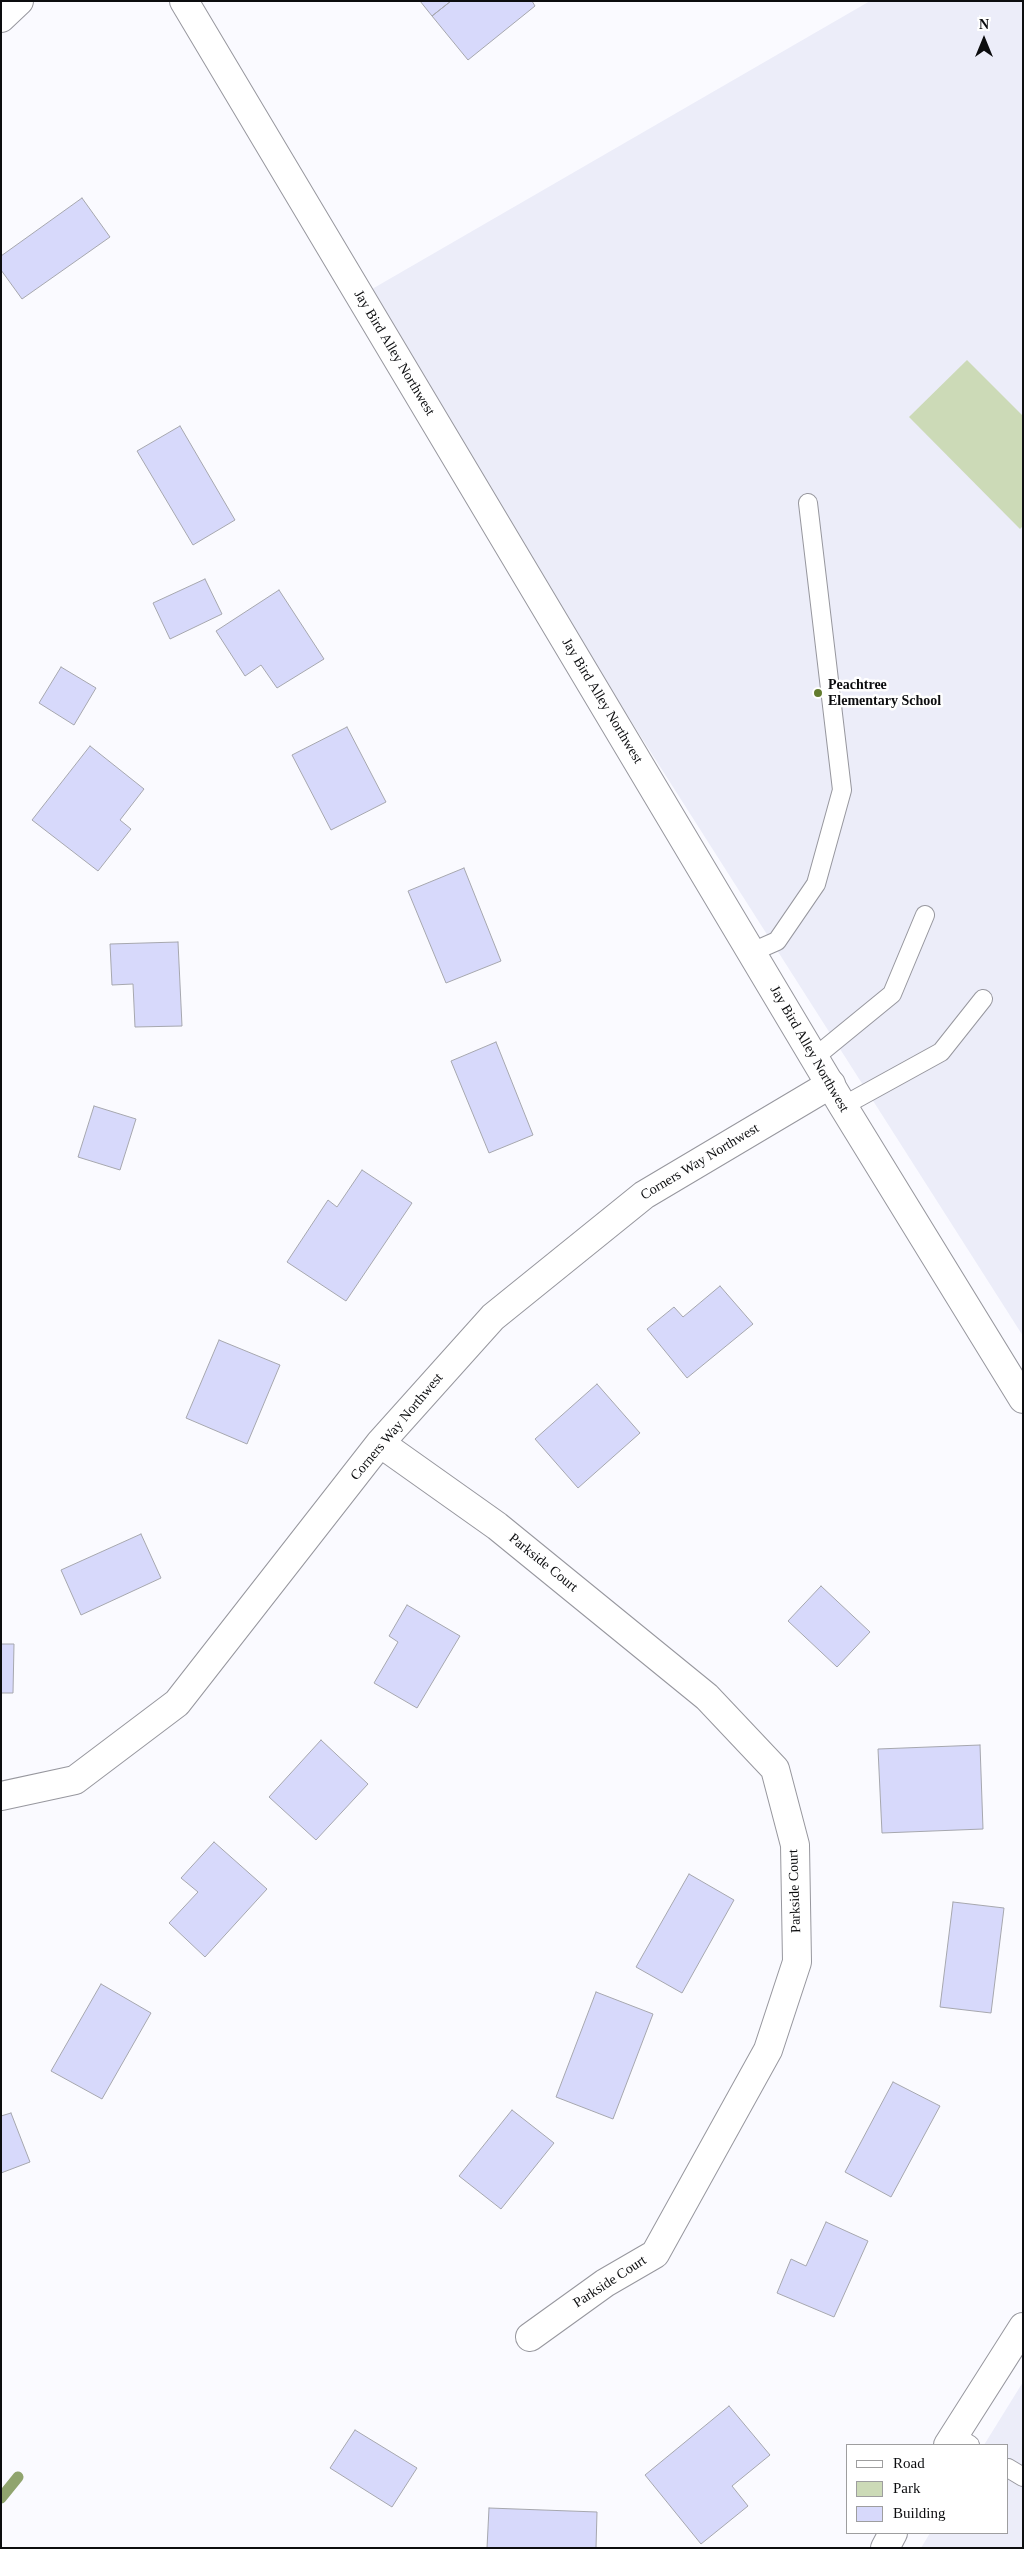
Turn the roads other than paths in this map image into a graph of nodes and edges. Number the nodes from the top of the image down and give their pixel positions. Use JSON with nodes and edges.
{"nodes":[{"id":1,"x":19,"y":1,"type":"edge"},
{"id":2,"x":184,"y":1,"type":"edge"},
{"id":3,"x":1,"y":18,"type":"edge"},
{"id":4,"x":808,"y":502,"type":"dead end"},
{"id":5,"x":925,"y":915,"type":"dead end"},
{"id":6,"x":752,"y":952,"type":"junction"},
{"id":7,"x":983,"y":999,"type":"dead end"},
{"id":8,"x":815,"y":1057,"type":"junction"},
{"id":9,"x":837,"y":1095,"type":"junction"},
{"id":10,"x":1023,"y":1399,"type":"edge"},
{"id":11,"x":380,"y":1444,"type":"junction"},
{"id":12,"x":1,"y":1796,"type":"edge"},
{"id":13,"x":1023,"y":2327,"type":"edge"},
{"id":14,"x":530,"y":2336,"type":"dead end"},
{"id":15,"x":957,"y":2442,"type":"edge"},
{"id":16,"x":1009,"y":2469,"type":"edge"},
{"id":17,"x":1023,"y":2477,"type":"edge"},
{"id":18,"x":892,"y":2534,"type":"edge"},
{"id":19,"x":885,"y":2548,"type":"edge"}],
"edges":[{"from":1,"to":3,"type":"street"},
{"from":2,"to":6,"type":"street","name":"Jay Bird Alley Northwest"},
{"from":4,"to":6,"type":"lane"},
{"from":5,"to":8,"type":"lane"},
{"from":6,"to":8,"type":"street","name":"Jay Bird Alley Northwest"},
{"from":7,"to":9,"type":"lane"},
{"from":8,"to":9,"type":"street","name":"Jay Bird Alley Northwest"},
{"from":9,"to":10,"type":"street","name":"Jay Bird Alley Northwest"},
{"from":9,"to":11,"type":"street","name":"Corners Way Northwest"},
{"from":11,"to":12,"type":"street","name":"Corners Way Northwest"},
{"from":11,"to":14,"type":"street","name":"Parkside Court"},
{"from":13,"to":15,"type":"street"},
{"from":16,"to":17,"type":"lane"},
{"from":18,"to":19,"type":"street"}]}
